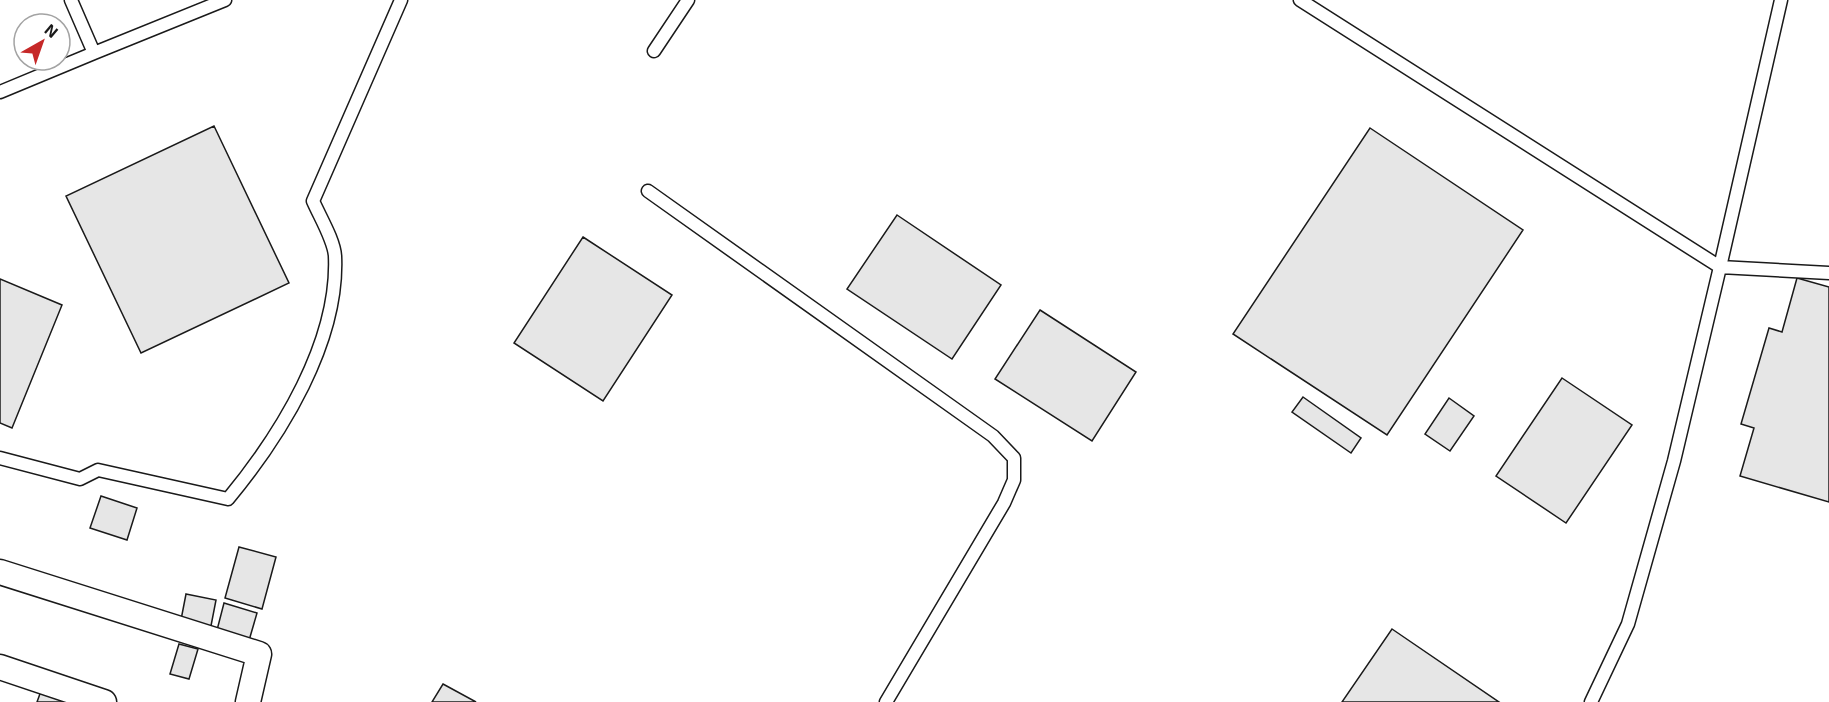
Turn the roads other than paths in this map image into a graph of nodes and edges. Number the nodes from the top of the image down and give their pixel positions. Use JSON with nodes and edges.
{"nodes":[{"id":1,"x":70,"y":0,"type":"edge"},
{"id":2,"x":225,"y":0,"type":"edge"},
{"id":3,"x":401,"y":0,"type":"edge"},
{"id":4,"x":688,"y":0,"type":"edge"},
{"id":5,"x":1300,"y":0,"type":"edge"},
{"id":6,"x":1781,"y":0,"type":"edge"},
{"id":7,"x":654,"y":51,"type":"dead end"},
{"id":8,"x":94,"y":53,"type":"junction"},
{"id":9,"x":0,"y":92,"type":"edge"},
{"id":10,"x":648,"y":191,"type":"dead end"},
{"id":11,"x":1720,"y":267,"type":"junction"},
{"id":12,"x":1829,"y":273,"type":"edge"},
{"id":13,"x":0,"y":458,"type":"edge"},
{"id":14,"x":0,"y":572,"type":"edge"},
{"id":15,"x":0,"y":667,"type":"edge"},
{"id":16,"x":104,"y":702,"type":"edge"},
{"id":17,"x":248,"y":702,"type":"edge"},
{"id":18,"x":886,"y":702,"type":"edge"},
{"id":19,"x":1591,"y":702,"type":"edge"}],
"edges":[{"from":1,"to":8,"type":"lane"},
{"from":2,"to":8,"type":"lane"},
{"from":3,"to":13,"type":"lane"},
{"from":4,"to":7,"type":"lane"},
{"from":5,"to":11,"type":"lane"},
{"from":6,"to":11,"type":"lane"},
{"from":8,"to":9,"type":"lane"},
{"from":10,"to":18,"type":"lane"},
{"from":11,"to":12,"type":"lane"},
{"from":11,"to":19,"type":"lane"},
{"from":14,"to":17,"type":"street"},
{"from":15,"to":16,"type":"street"}]}
